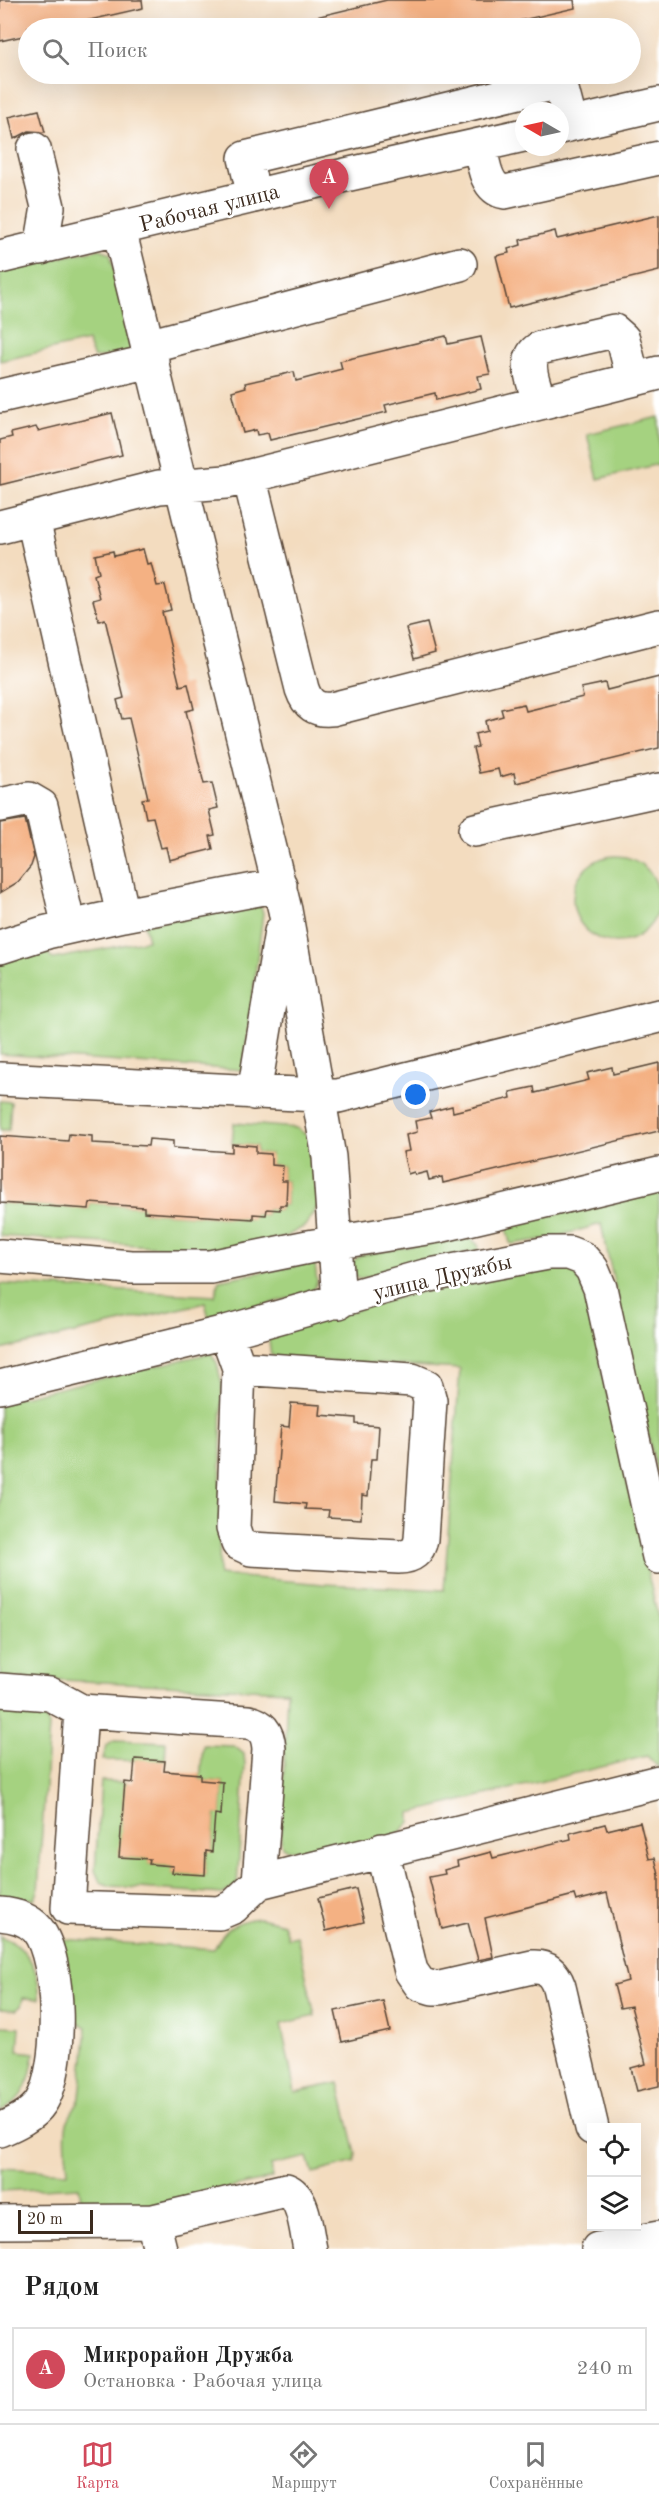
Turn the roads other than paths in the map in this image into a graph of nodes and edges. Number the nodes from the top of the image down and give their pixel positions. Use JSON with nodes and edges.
{"nodes":[{"id":1,"x":552,"y":84,"type":"edge"},
{"id":2,"x":560,"y":84,"type":"edge"},
{"id":3,"x":563,"y":102,"type":"edge"},
{"id":4,"x":659,"y":104,"type":"edge"},
{"id":5,"x":569,"y":125,"type":"edge"},
{"id":6,"x":515,"y":137,"type":"edge"},
{"id":7,"x":480,"y":145,"type":"junction"},
{"id":8,"x":34,"y":149,"type":"dead end"},
{"id":9,"x":659,"y":158,"type":"edge"},
{"id":10,"x":254,"y":196,"type":"junction"},
{"id":11,"x":119,"y":229,"type":"junction"},
{"id":12,"x":41,"y":248,"type":"junction"},
{"id":13,"x":0,"y":257,"type":"edge"},
{"id":14,"x":460,"y":264,"type":"dead end"},
{"id":15,"x":150,"y":353,"type":"junction"},
{"id":16,"x":646,"y":376,"type":"edge"},
{"id":17,"x":0,"y":396,"type":"edge"},
{"id":18,"x":540,"y":403,"type":"junction"},
{"id":19,"x":249,"y":476,"type":"junction"},
{"id":20,"x":183,"y":484,"type":"junction"},
{"id":21,"x":33,"y":519,"type":"junction"},
{"id":22,"x":0,"y":527,"type":"edge"},
{"id":23,"x":659,"y":626,"type":"edge"},
{"id":24,"x":659,"y":790,"type":"edge"},
{"id":25,"x":0,"y":805,"type":"edge"},
{"id":26,"x":475,"y":830,"type":"dead end"},
{"id":27,"x":283,"y":897,"type":"junction"},
{"id":28,"x":123,"y":915,"type":"junction"},
{"id":29,"x":69,"y":927,"type":"junction"},
{"id":30,"x":0,"y":947,"type":"edge"},
{"id":31,"x":659,"y":1016,"type":"edge"},
{"id":32,"x":0,"y":1079,"type":"edge"},
{"id":33,"x":254,"y":1093,"type":"junction"},
{"id":34,"x":319,"y":1097,"type":"junction"},
{"id":35,"x":659,"y":1174,"type":"edge"},
{"id":36,"x":335,"y":1243,"type":"junction"},
{"id":37,"x":0,"y":1256,"type":"edge"},
{"id":38,"x":339,"y":1302,"type":"junction"},
{"id":39,"x":226,"y":1332,"type":"junction"},
{"id":40,"x":239,"y":1368,"type":"junction"},
{"id":41,"x":0,"y":1387,"type":"edge"},
{"id":42,"x":657,"y":1540,"type":"edge"},
{"id":43,"x":0,"y":1690,"type":"edge"},
{"id":44,"x":81,"y":1711,"type":"junction"},
{"id":45,"x":659,"y":1782,"type":"edge"},
{"id":46,"x":382,"y":1850,"type":"junction"},
{"id":47,"x":259,"y":1882,"type":"junction"},
{"id":48,"x":68,"y":1908,"type":"junction"},
{"id":49,"x":0,"y":1914,"type":"edge"},
{"id":50,"x":38,"y":1930,"type":"junction"},
{"id":51,"x":591,"y":2123,"type":"edge"},
{"id":52,"x":0,"y":2130,"type":"edge"},
{"id":53,"x":0,"y":2222,"type":"edge"},
{"id":54,"x":156,"y":2235,"type":"edge"},
{"id":55,"x":659,"y":2238,"type":"edge"},
{"id":56,"x":612,"y":2240,"type":"edge"},
{"id":57,"x":310,"y":2249,"type":"edge"}],
"edges":[{"from":1,"to":10,"type":"street"},
{"from":2,"to":3,"type":"street"},
{"from":4,"to":5,"type":"street"},
{"from":6,"to":7,"type":"street","name":"Рабочая улица"},
{"from":7,"to":9,"type":"street"},
{"from":7,"to":10,"type":"street","name":"Рабочая улица"},
{"from":8,"to":12,"type":"street"},
{"from":10,"to":11,"type":"street","name":"Рабочая улица"},
{"from":11,"to":12,"type":"street","name":"Рабочая улица"},
{"from":11,"to":15,"type":"street"},
{"from":12,"to":13,"type":"street","name":"Рабочая улица"},
{"from":14,"to":15,"type":"street"},
{"from":15,"to":17,"type":"street"},
{"from":15,"to":20,"type":"street"},
{"from":16,"to":18,"type":"street"},
{"from":16,"to":18,"type":"street"},
{"from":18,"to":19,"type":"street"},
{"from":19,"to":20,"type":"street"},
{"from":19,"to":23,"type":"street"},
{"from":20,"to":21,"type":"street"},
{"from":20,"to":27,"type":"street"},
{"from":21,"to":22,"type":"street"},
{"from":21,"to":28,"type":"street"},
{"from":24,"to":26,"type":"street"},
{"from":25,"to":29,"type":"street"},
{"from":27,"to":28,"type":"street"},
{"from":27,"to":33,"type":"street"},
{"from":27,"to":34,"type":"street"},
{"from":28,"to":29,"type":"street"},
{"from":29,"to":30,"type":"street"},
{"from":31,"to":34,"type":"street"},
{"from":32,"to":33,"type":"street"},
{"from":33,"to":34,"type":"street"},
{"from":34,"to":36,"type":"street"},
{"from":35,"to":36,"type":"street"},
{"from":36,"to":37,"type":"street"},
{"from":36,"to":38,"type":"street"},
{"from":38,"to":39,"type":"street","name":"улица Дружбы"},
{"from":38,"to":42,"type":"street","name":"улица Дружбы"},
{"from":39,"to":40,"type":"street"},
{"from":39,"to":41,"type":"street","name":"улица Дружбы"},
{"from":40,"to":40,"type":"street"},
{"from":43,"to":44,"type":"street"},
{"from":44,"to":47,"type":"street"},
{"from":44,"to":48,"type":"street"},
{"from":45,"to":46,"type":"street"},
{"from":46,"to":47,"type":"street"},
{"from":46,"to":51,"type":"street"},
{"from":47,"to":48,"type":"street"},
{"from":48,"to":50,"type":"street"},
{"from":49,"to":50,"type":"street"},
{"from":50,"to":52,"type":"street"},
{"from":53,"to":54,"type":"street"},
{"from":54,"to":57,"type":"street"},
{"from":55,"to":56,"type":"street"}]}
